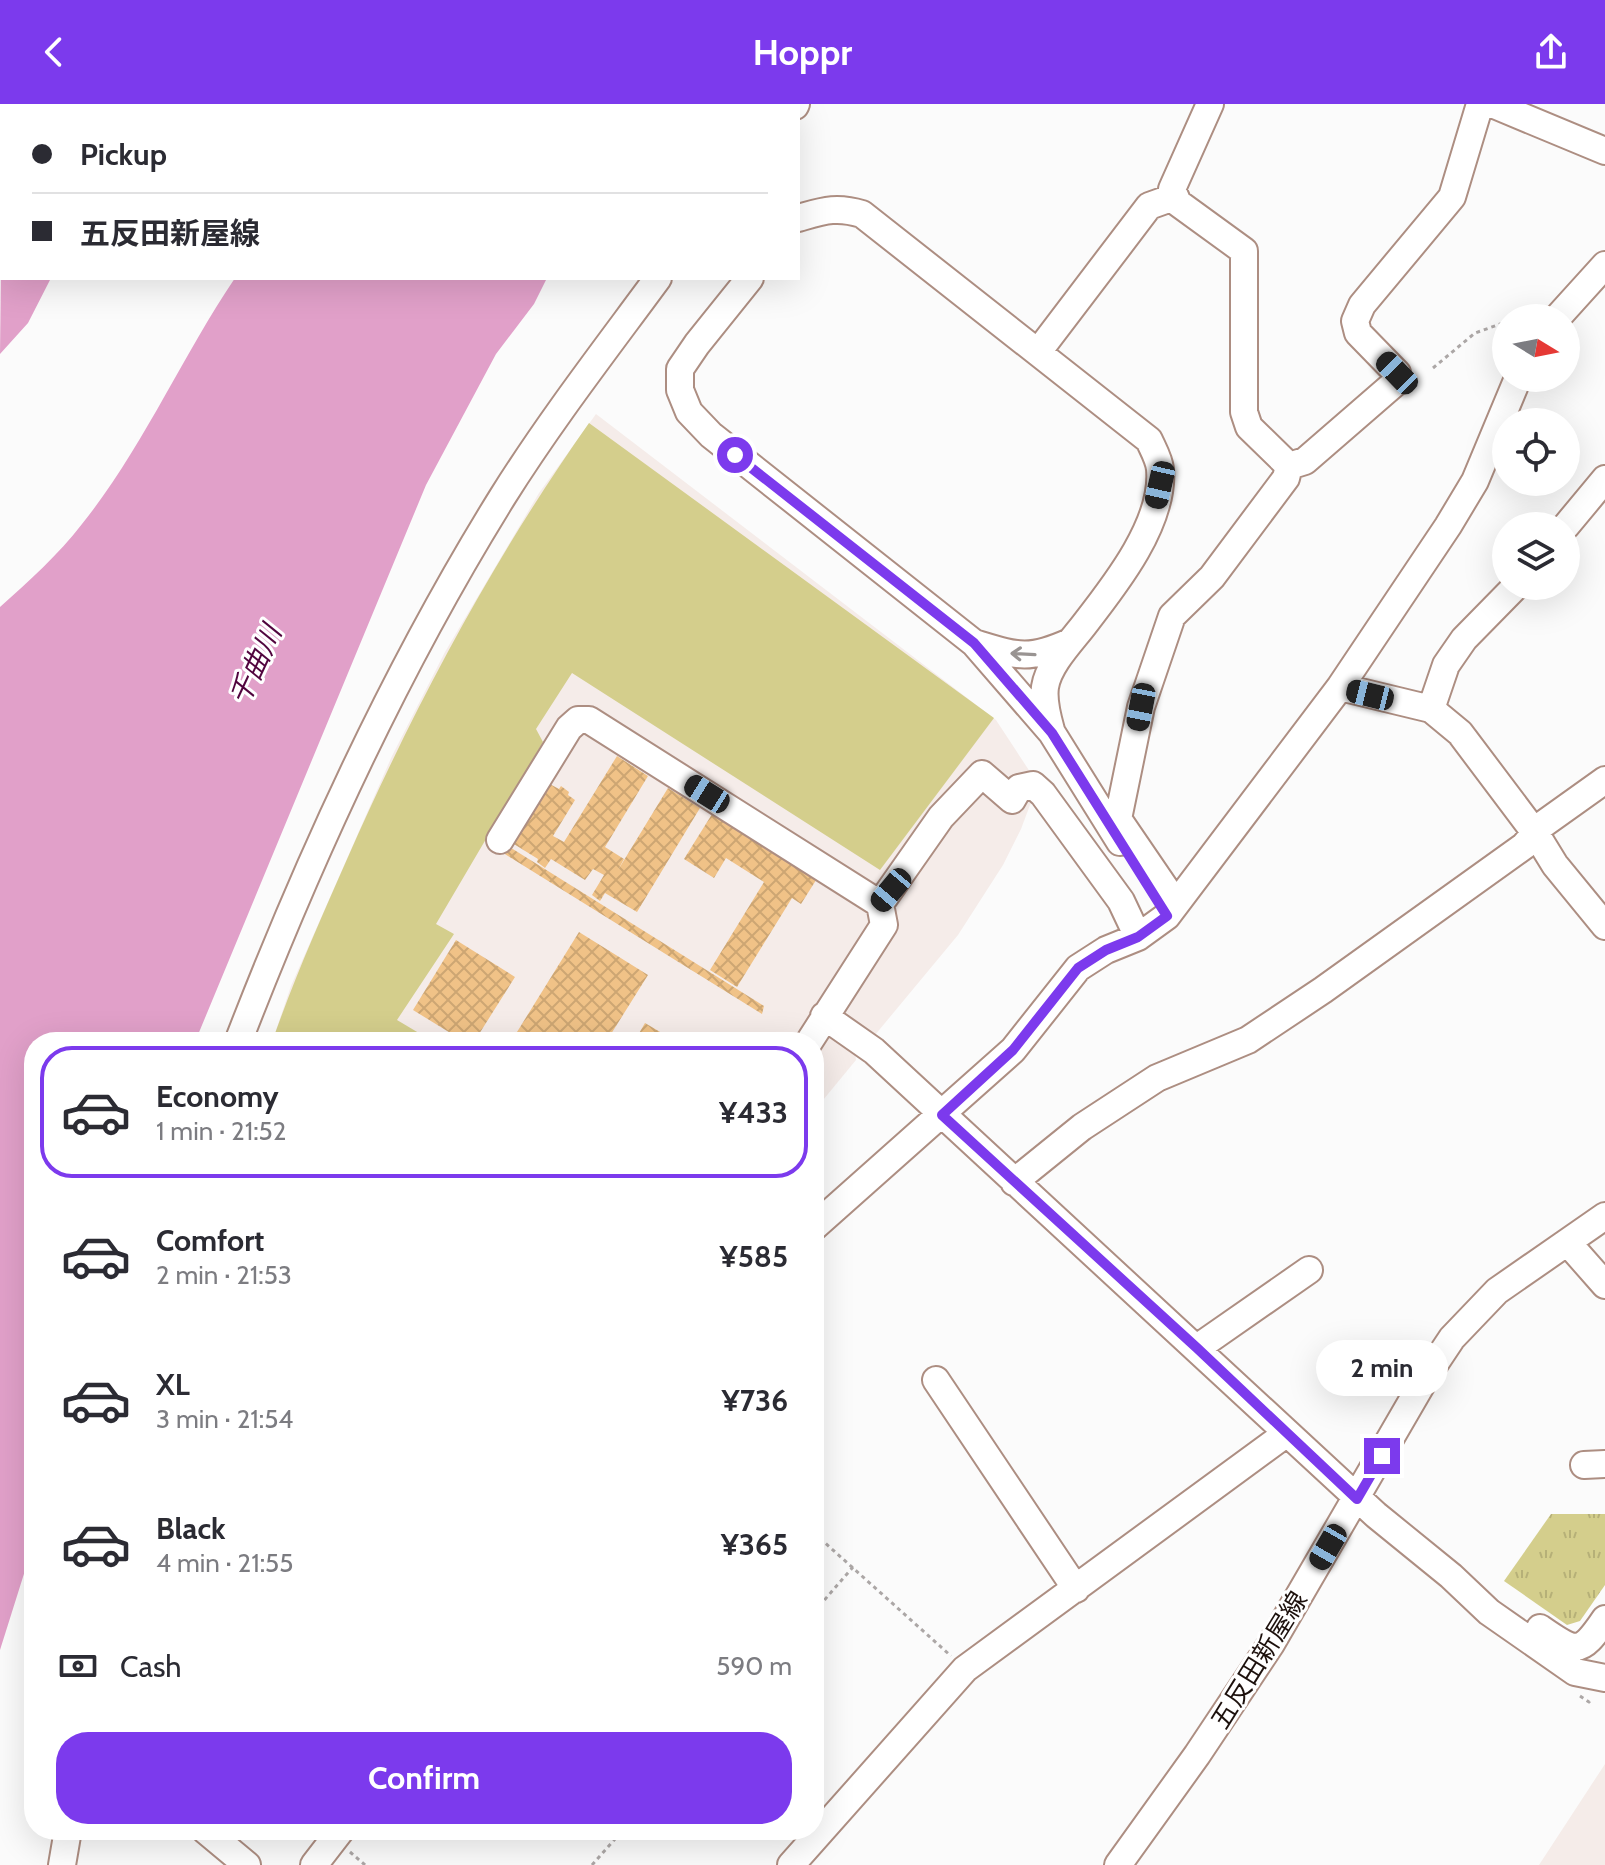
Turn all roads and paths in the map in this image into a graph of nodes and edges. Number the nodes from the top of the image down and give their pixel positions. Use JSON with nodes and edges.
{"nodes":[{"id":1,"x":1210,"y":104,"type":"edge"},
{"id":2,"x":1480,"y":104,"type":"edge"},
{"id":3,"x":1492,"y":104,"type":"edge"},
{"id":4,"x":1605,"y":151,"type":"edge"},
{"id":5,"x":1174,"y":197,"type":"junction"},
{"id":6,"x":800,"y":217,"type":"edge"},
{"id":7,"x":1605,"y":265,"type":"edge"},
{"id":8,"x":657,"y":280,"type":"edge"},
{"id":9,"x":748,"y":280,"type":"edge"},
{"id":10,"x":1570,"y":304,"type":"edge"},
{"id":11,"x":1492,"y":327,"type":"edge"},
{"id":12,"x":1038,"y":352,"type":"junction"},
{"id":13,"x":1433,"y":368,"type":"dead end"},
{"id":14,"x":1512,"y":392,"type":"edge"},
{"id":15,"x":1289,"y":466,"type":"junction"},
{"id":16,"x":1605,"y":479,"type":"edge"},
{"id":17,"x":1578,"y":512,"type":"edge"},
{"id":18,"x":1502,"y":600,"type":"edge"},
{"id":19,"x":1070,"y":642,"type":"junction"},
{"id":20,"x":974,"y":643,"type":"junction"},
{"id":21,"x":1340,"y":687,"type":"junction"},
{"id":22,"x":1431,"y":709,"type":"junction"},
{"id":23,"x":1052,"y":733,"type":"junction"},
{"id":24,"x":1605,"y":780,"type":"edge"},
{"id":25,"x":1536,"y":834,"type":"junction"},
{"id":26,"x":500,"y":840,"type":"dead end"},
{"id":27,"x":880,"y":904,"type":"junction"},
{"id":28,"x":1171,"y":910,"type":"junction"},
{"id":29,"x":1605,"y":926,"type":"edge"},
{"id":30,"x":1138,"y":937,"type":"junction"},
{"id":31,"x":833,"y":1023,"type":"junction"},
{"id":32,"x":242,"y":1032,"type":"edge"},
{"id":33,"x":822,"y":1032,"type":"edge"},
{"id":34,"x":942,"y":1115,"type":"junction"},
{"id":35,"x":1014,"y":1182,"type":"junction"},
{"id":36,"x":1605,"y":1216,"type":"edge"},
{"id":37,"x":824,"y":1217,"type":"edge"},
{"id":38,"x":1568,"y":1243,"type":"junction"},
{"id":39,"x":1309,"y":1270,"type":"dead end"},
{"id":40,"x":1605,"y":1285,"type":"edge"},
{"id":41,"x":1197,"y":1348,"type":"junction"},
{"id":42,"x":936,"y":1380,"type":"dead end"},
{"id":43,"x":1287,"y":1433,"type":"junction"},
{"id":44,"x":1366,"y":1507,"type":"junction"},
{"id":45,"x":824,"y":1542,"type":"edge"},
{"id":46,"x":853,"y":1567,"type":"junction"},
{"id":47,"x":1451,"y":1576,"type":"junction"},
{"id":48,"x":1076,"y":1589,"type":"junction"},
{"id":49,"x":824,"y":1600,"type":"edge"},
{"id":50,"x":1605,"y":1619,"type":"edge"},
{"id":51,"x":965,"y":1669,"type":"junction"},
{"id":52,"x":1605,"y":1678,"type":"edge"},
{"id":53,"x":824,"y":1828,"type":"edge"},
{"id":54,"x":66,"y":1840,"type":"edge"},
{"id":55,"x":217,"y":1840,"type":"edge"},
{"id":56,"x":333,"y":1840,"type":"edge"},
{"id":57,"x":614,"y":1840,"type":"edge"},
{"id":58,"x":813,"y":1840,"type":"edge"},
{"id":59,"x":62,"y":1865,"type":"edge"},
{"id":60,"x":247,"y":1865,"type":"edge"},
{"id":61,"x":314,"y":1865,"type":"edge"},
{"id":62,"x":592,"y":1865,"type":"edge"},
{"id":63,"x":791,"y":1865,"type":"edge"},
{"id":64,"x":1118,"y":1865,"type":"edge"}],
"edges":[{"from":1,"to":5,"type":"street"},
{"from":2,"to":15,"type":"street"},
{"from":3,"to":4,"type":"street"},
{"from":5,"to":12,"type":"street"},
{"from":5,"to":15,"type":"street"},
{"from":6,"to":12,"type":"street"},
{"from":7,"to":10,"type":"street"},
{"from":8,"to":32,"type":"street"},
{"from":9,"to":20,"type":"street"},
{"from":11,"to":13,"type":"path"},
{"from":12,"to":19,"type":"street"},
{"from":14,"to":21,"type":"street"},
{"from":15,"to":28,"type":"street"},
{"from":16,"to":17,"type":"street"},
{"from":18,"to":22,"type":"street"},
{"from":19,"to":20,"type":"street","one_way":true},
{"from":19,"to":23,"type":"street"},
{"from":20,"to":23,"type":"street"},
{"from":21,"to":22,"type":"street"},
{"from":21,"to":28,"type":"street"},
{"from":22,"to":25,"type":"street"},
{"from":23,"to":28,"type":"street"},
{"from":24,"to":25,"type":"street"},
{"from":25,"to":29,"type":"street"},
{"from":25,"to":35,"type":"street"},
{"from":26,"to":27,"type":"street"},
{"from":27,"to":30,"type":"street"},
{"from":27,"to":31,"type":"street"},
{"from":28,"to":30,"type":"street"},
{"from":30,"to":34,"type":"street"},
{"from":31,"to":33,"type":"street"},
{"from":31,"to":34,"type":"street"},
{"from":34,"to":35,"type":"street"},
{"from":34,"to":37,"type":"street"},
{"from":35,"to":41,"type":"street"},
{"from":36,"to":38,"type":"street","name":"五反田新屋線"},
{"from":38,"to":40,"type":"street"},
{"from":38,"to":44,"type":"street","name":"五反田新屋線"},
{"from":39,"to":41,"type":"street"},
{"from":41,"to":43,"type":"street"},
{"from":42,"to":48,"type":"street"},
{"from":43,"to":44,"type":"street"},
{"from":43,"to":48,"type":"street"},
{"from":44,"to":47,"type":"street"},
{"from":44,"to":64,"type":"street","name":"五反田新屋線"},
{"from":45,"to":46,"type":"path"},
{"from":46,"to":49,"type":"path"},
{"from":46,"to":51,"type":"path"},
{"from":47,"to":50,"type":"street"},
{"from":47,"to":52,"type":"street"},
{"from":48,"to":51,"type":"street"},
{"from":51,"to":53,"type":"street"},
{"from":54,"to":59,"type":"street"},
{"from":55,"to":60,"type":"street"},
{"from":56,"to":61,"type":"street"},
{"from":57,"to":62,"type":"path"},
{"from":58,"to":63,"type":"street"}]}
